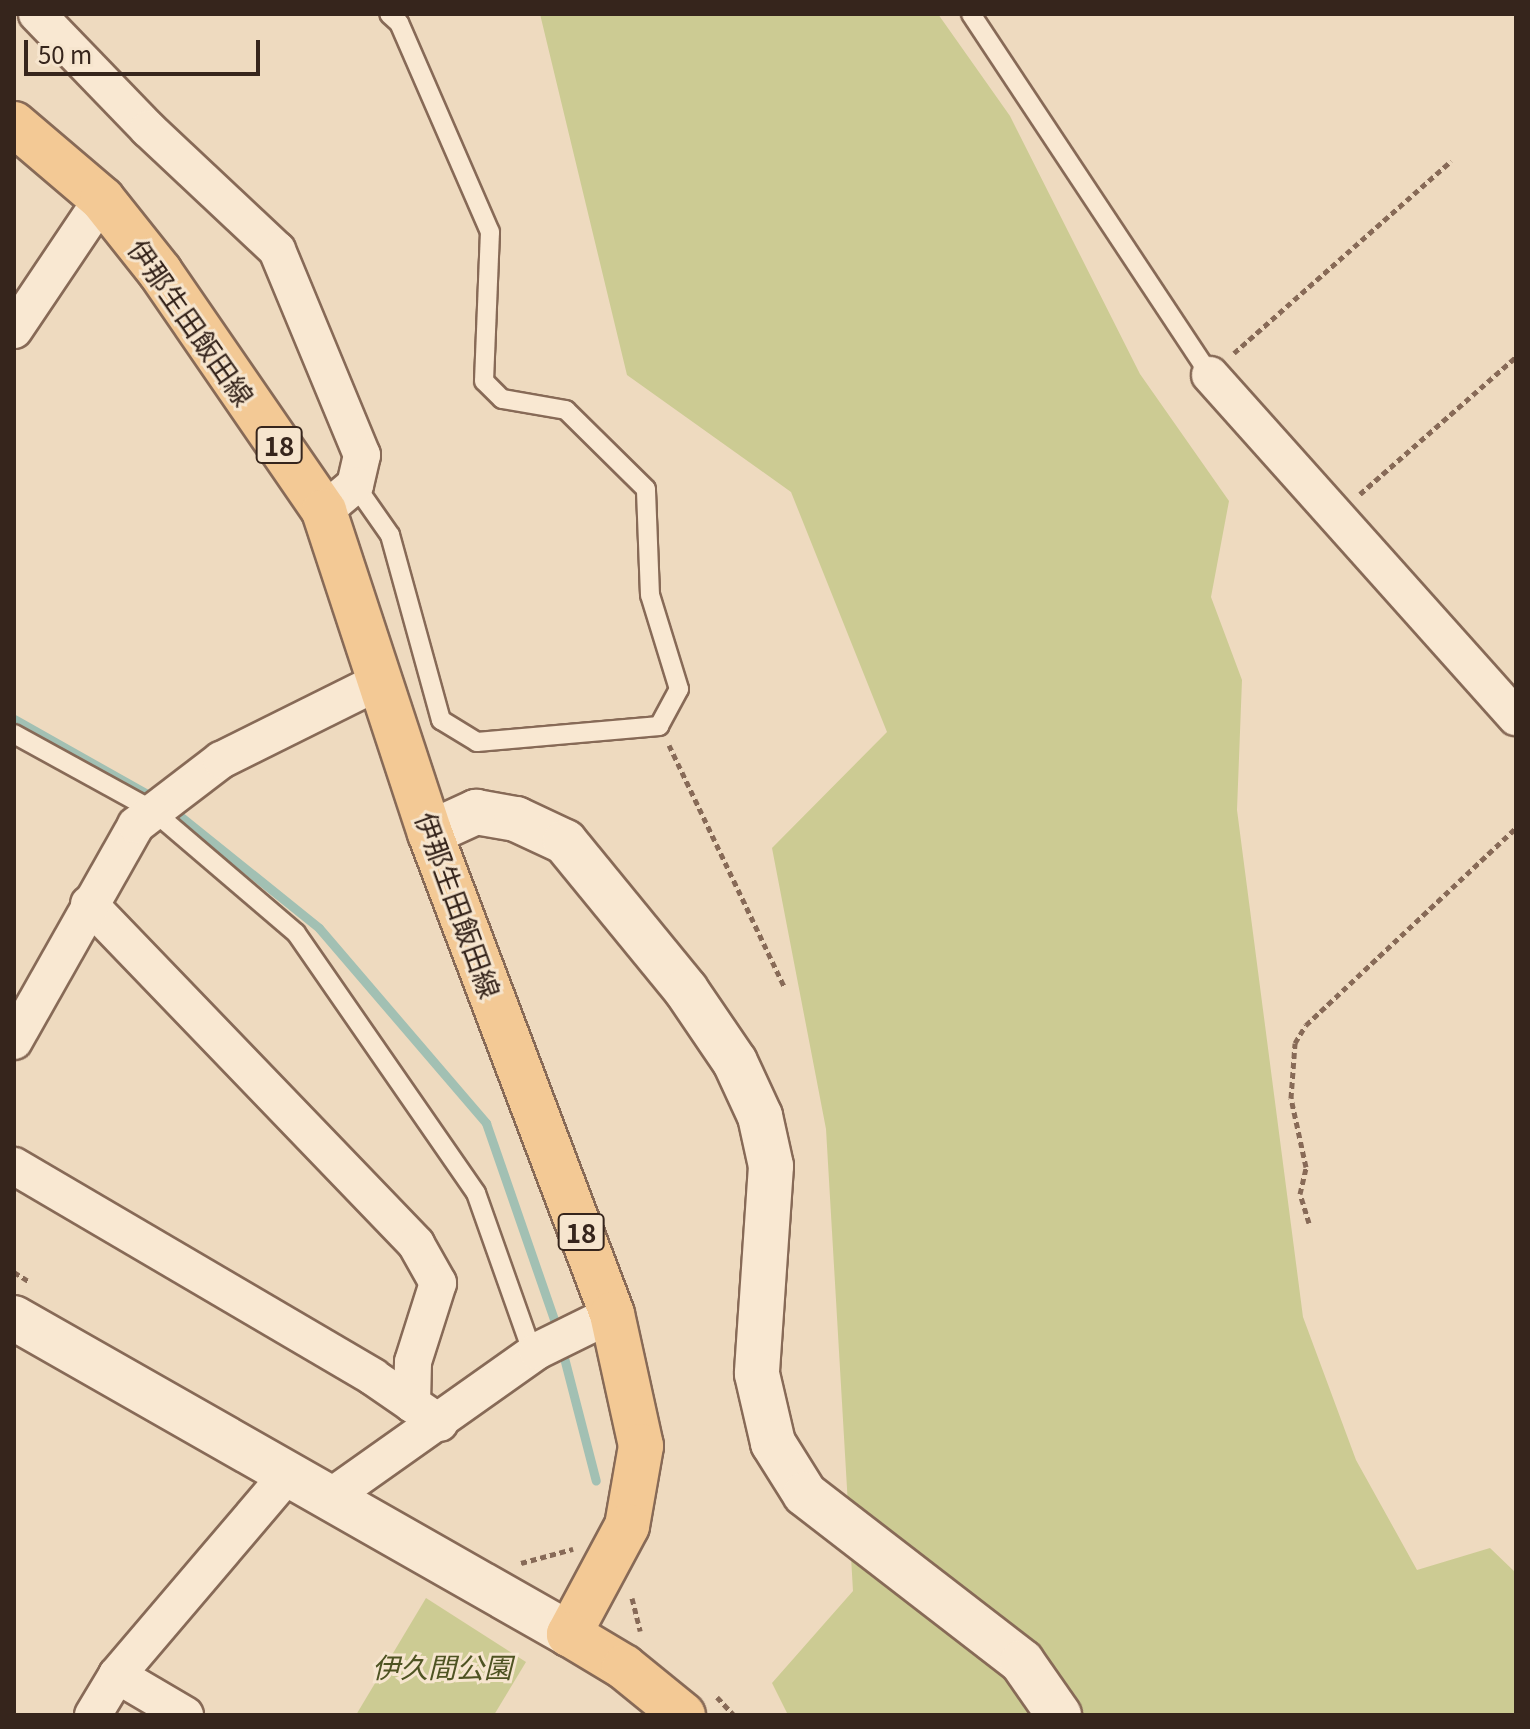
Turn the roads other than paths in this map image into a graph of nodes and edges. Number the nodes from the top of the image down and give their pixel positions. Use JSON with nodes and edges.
{"nodes":[{"id":1,"x":37,"y":14,"type":"edge"},
{"id":2,"x":389,"y":14,"type":"edge"},
{"id":3,"x":971,"y":14,"type":"edge"},
{"id":4,"x":14,"y":124,"type":"edge"},
{"id":5,"x":102,"y":199,"type":"junction"},
{"id":6,"x":14,"y":330,"type":"edge"},
{"id":7,"x":1210,"y":375,"type":"joint"},
{"id":8,"x":339,"y":498,"type":"junction"},
{"id":9,"x":382,"y":680,"type":"junction"},
{"id":10,"x":1516,"y":717,"type":"edge"},
{"id":11,"x":14,"y":734,"type":"edge"},
{"id":12,"x":165,"y":800,"type":"junction"},
{"id":13,"x":430,"y":833,"type":"junction"},
{"id":14,"x":89,"y":904,"type":"junction"},
{"id":15,"x":14,"y":1041,"type":"edge"},
{"id":16,"x":14,"y":1166,"type":"edge"},
{"id":17,"x":14,"y":1318,"type":"edge"},
{"id":18,"x":594,"y":1322,"type":"junction"},
{"id":19,"x":535,"y":1352,"type":"junction"},
{"id":20,"x":426,"y":1414,"type":"junction"},
{"id":21,"x":288,"y":1474,"type":"junction"},
{"id":22,"x":332,"y":1496,"type":"junction"},
{"id":23,"x":569,"y":1634,"type":"junction"},
{"id":24,"x":117,"y":1675,"type":"junction"},
{"id":25,"x":93,"y":1715,"type":"edge"},
{"id":26,"x":185,"y":1715,"type":"edge"},
{"id":27,"x":683,"y":1715,"type":"edge"},
{"id":28,"x":1059,"y":1715,"type":"edge"}],
"edges":[{"from":1,"to":8,"type":"street"},
{"from":2,"to":8,"type":"lane"},
{"from":3,"to":7,"type":"lane"},
{"from":4,"to":5,"type":"main road","name":"伊那生田飯田線","number":"18"},
{"from":5,"to":6,"type":"street"},
{"from":5,"to":8,"type":"main road","name":"伊那生田飯田線","number":"18"},
{"from":7,"to":10,"type":"street"},
{"from":8,"to":9,"type":"main road","name":"伊那生田飯田線","number":"18"},
{"from":9,"to":12,"type":"street"},
{"from":9,"to":13,"type":"main road","name":"伊那生田飯田線","number":"18"},
{"from":11,"to":12,"type":"lane"},
{"from":12,"to":14,"type":"street"},
{"from":12,"to":19,"type":"lane"},
{"from":13,"to":18,"type":"main road","name":"伊那生田飯田線","number":"18"},
{"from":13,"to":28,"type":"street"},
{"from":14,"to":15,"type":"street"},
{"from":14,"to":20,"type":"street"},
{"from":16,"to":20,"type":"street"},
{"from":17,"to":21,"type":"street"},
{"from":18,"to":19,"type":"street"},
{"from":18,"to":23,"type":"main road","name":"伊那生田飯田線","number":"18"},
{"from":19,"to":20,"type":"street"},
{"from":20,"to":22,"type":"street"},
{"from":21,"to":22,"type":"street"},
{"from":21,"to":24,"type":"street"},
{"from":22,"to":23,"type":"street"},
{"from":23,"to":27,"type":"main road"},
{"from":24,"to":25,"type":"street"},
{"from":24,"to":26,"type":"street"}]}
